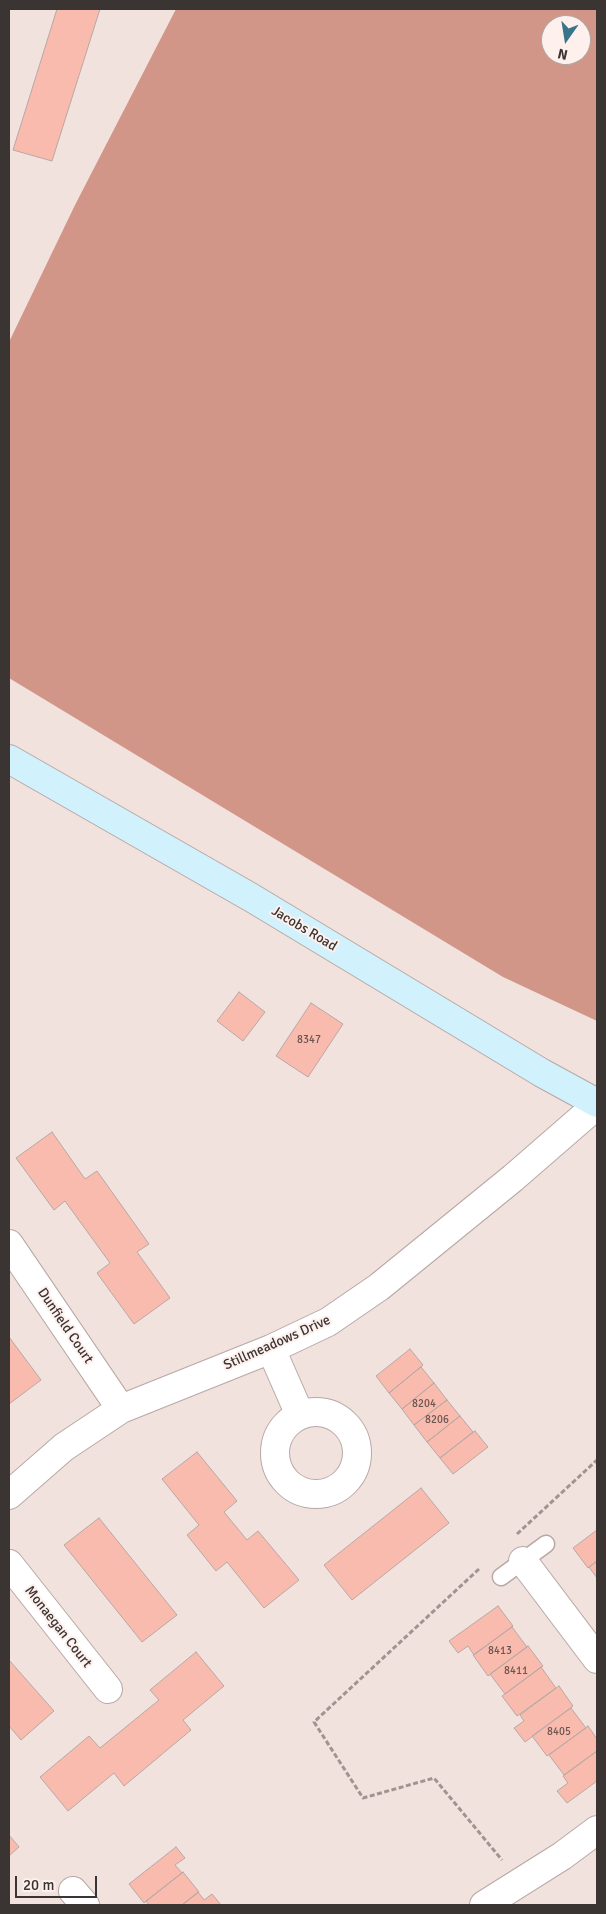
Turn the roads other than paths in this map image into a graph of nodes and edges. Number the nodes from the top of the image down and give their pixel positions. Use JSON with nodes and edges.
{"nodes":[{"id":1,"x":9,"y":760,"type":"edge"},
{"id":2,"x":597,"y":1104,"type":"edge"},
{"id":3,"x":9,"y":1244,"type":"edge"},
{"id":4,"x":271,"y":1349,"type":"junction"},
{"id":5,"x":122,"y":1409,"type":"junction"},
{"id":6,"x":300,"y":1415,"type":"dead end"},
{"id":7,"x":9,"y":1495,"type":"edge"},
{"id":8,"x":546,"y":1544,"type":"dead end"},
{"id":9,"x":517,"y":1551,"type":"junction"},
{"id":10,"x":9,"y":1564,"type":"edge"},
{"id":11,"x":501,"y":1577,"type":"dead end"},
{"id":12,"x":597,"y":1659,"type":"edge"},
{"id":13,"x":108,"y":1690,"type":"dead end"},
{"id":14,"x":597,"y":1830,"type":"edge"},
{"id":15,"x":484,"y":1905,"type":"edge"}],
"edges":[{"from":1,"to":2,"type":"street","name":"Jacobs Road"},
{"from":2,"to":4,"type":"street","name":"Stillmeadows Drive"},
{"from":3,"to":5,"type":"street","name":"Dunfield Court"},
{"from":4,"to":5,"type":"street","name":"Stillmeadows Drive"},
{"from":4,"to":6,"type":"street"},
{"from":5,"to":7,"type":"street","name":"Stillmeadows Drive"},
{"from":8,"to":9,"type":"lane"},
{"from":9,"to":11,"type":"lane"},
{"from":9,"to":12,"type":"street"},
{"from":10,"to":13,"type":"street","name":"Monaegan Court"},
{"from":14,"to":15,"type":"street"}]}
